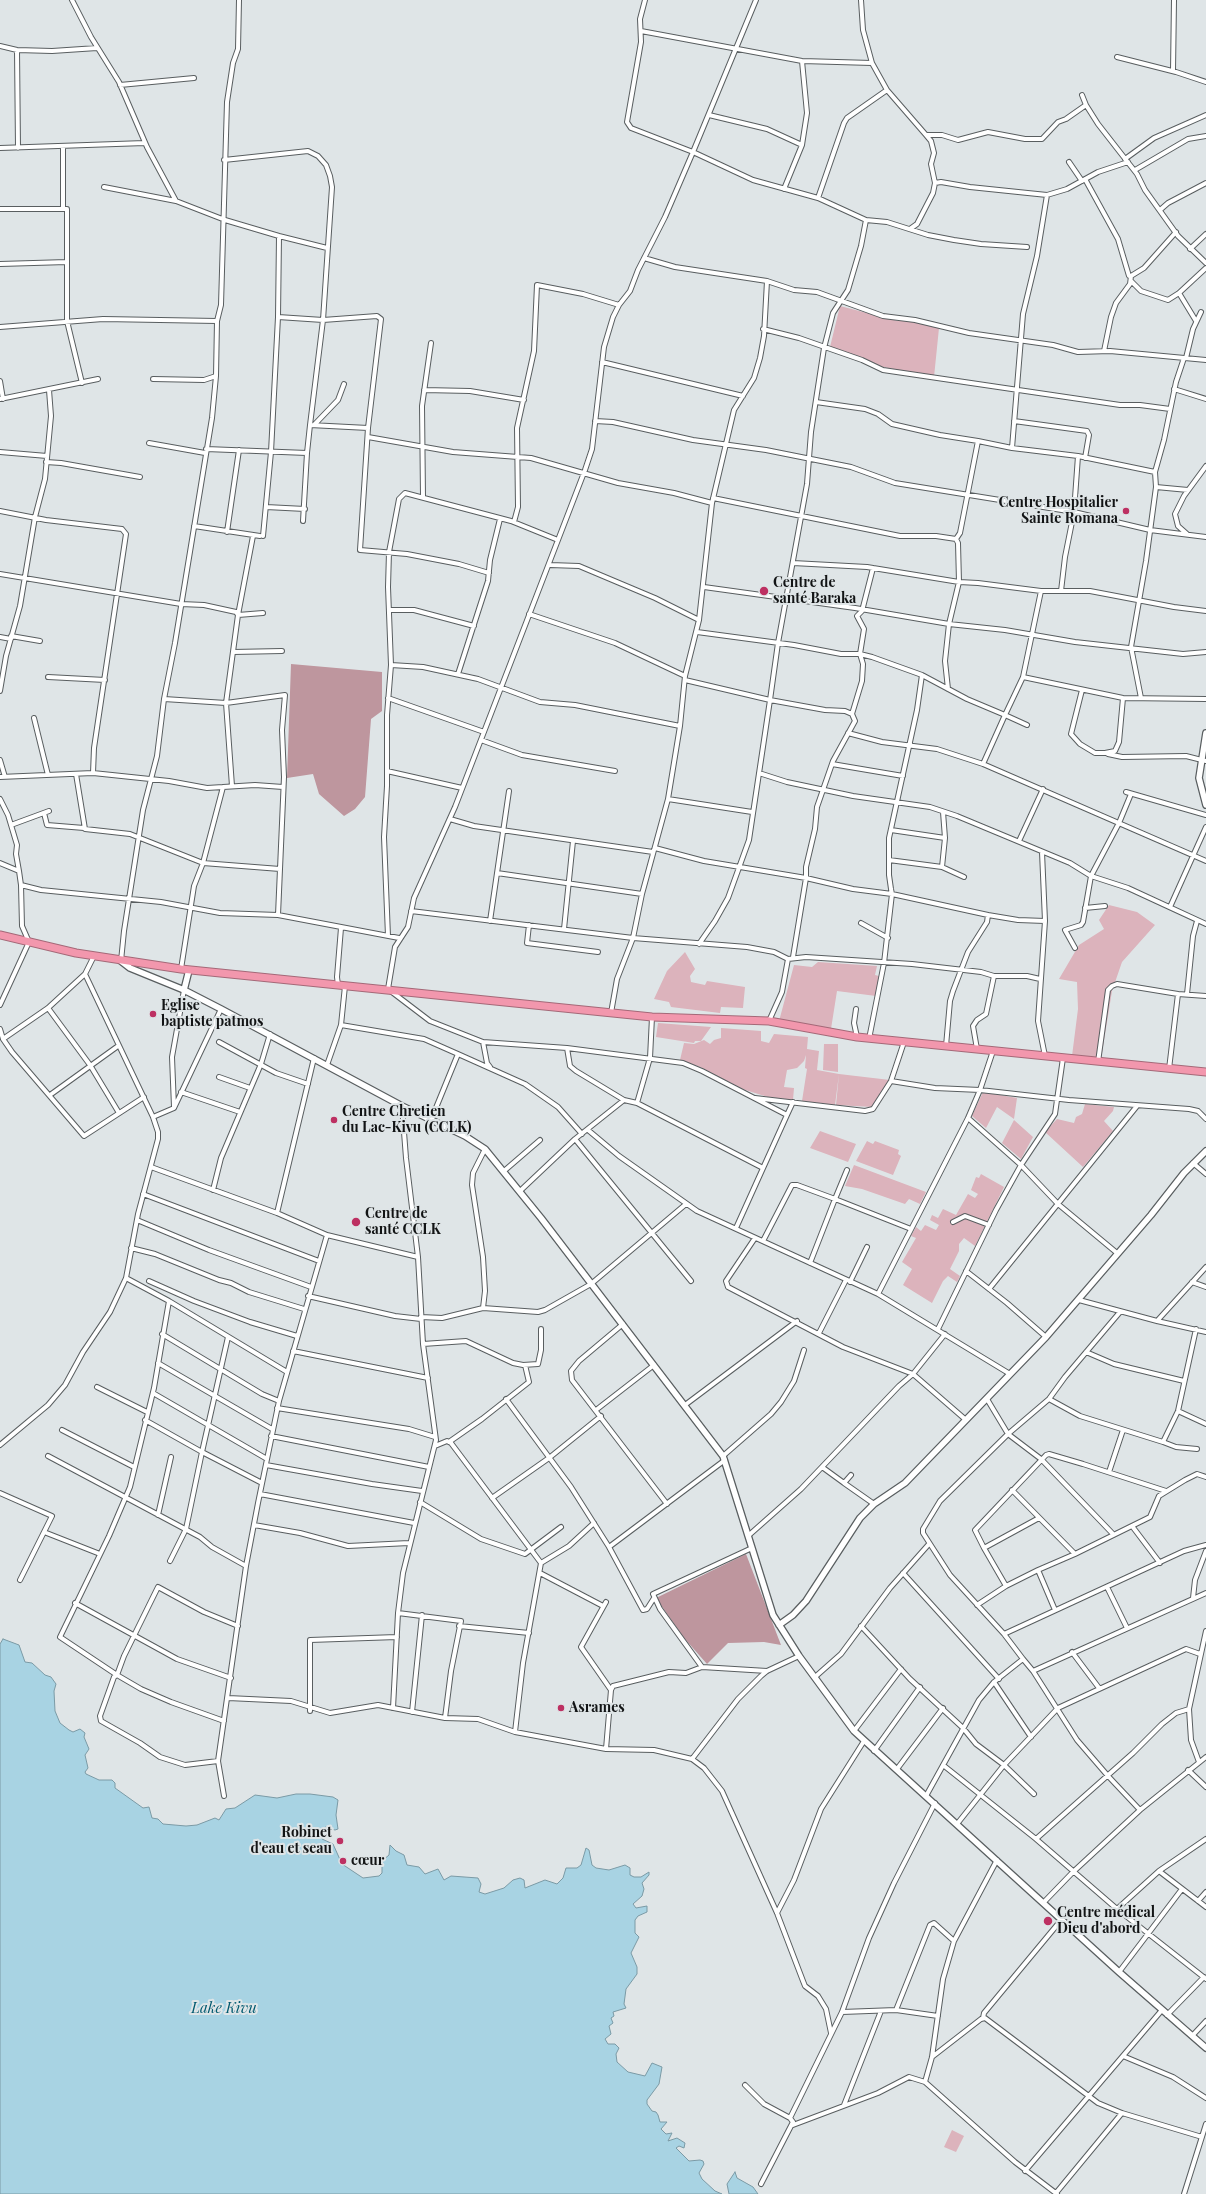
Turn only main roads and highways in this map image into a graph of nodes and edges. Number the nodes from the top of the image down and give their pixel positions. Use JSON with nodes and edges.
{"nodes":[{"id":1,"x":0,"y":935,"type":"edge"},
{"id":2,"x":1206,"y":1072,"type":"edge"}],
"edges":[{"from":1,"to":2,"type":"highway"}]}
